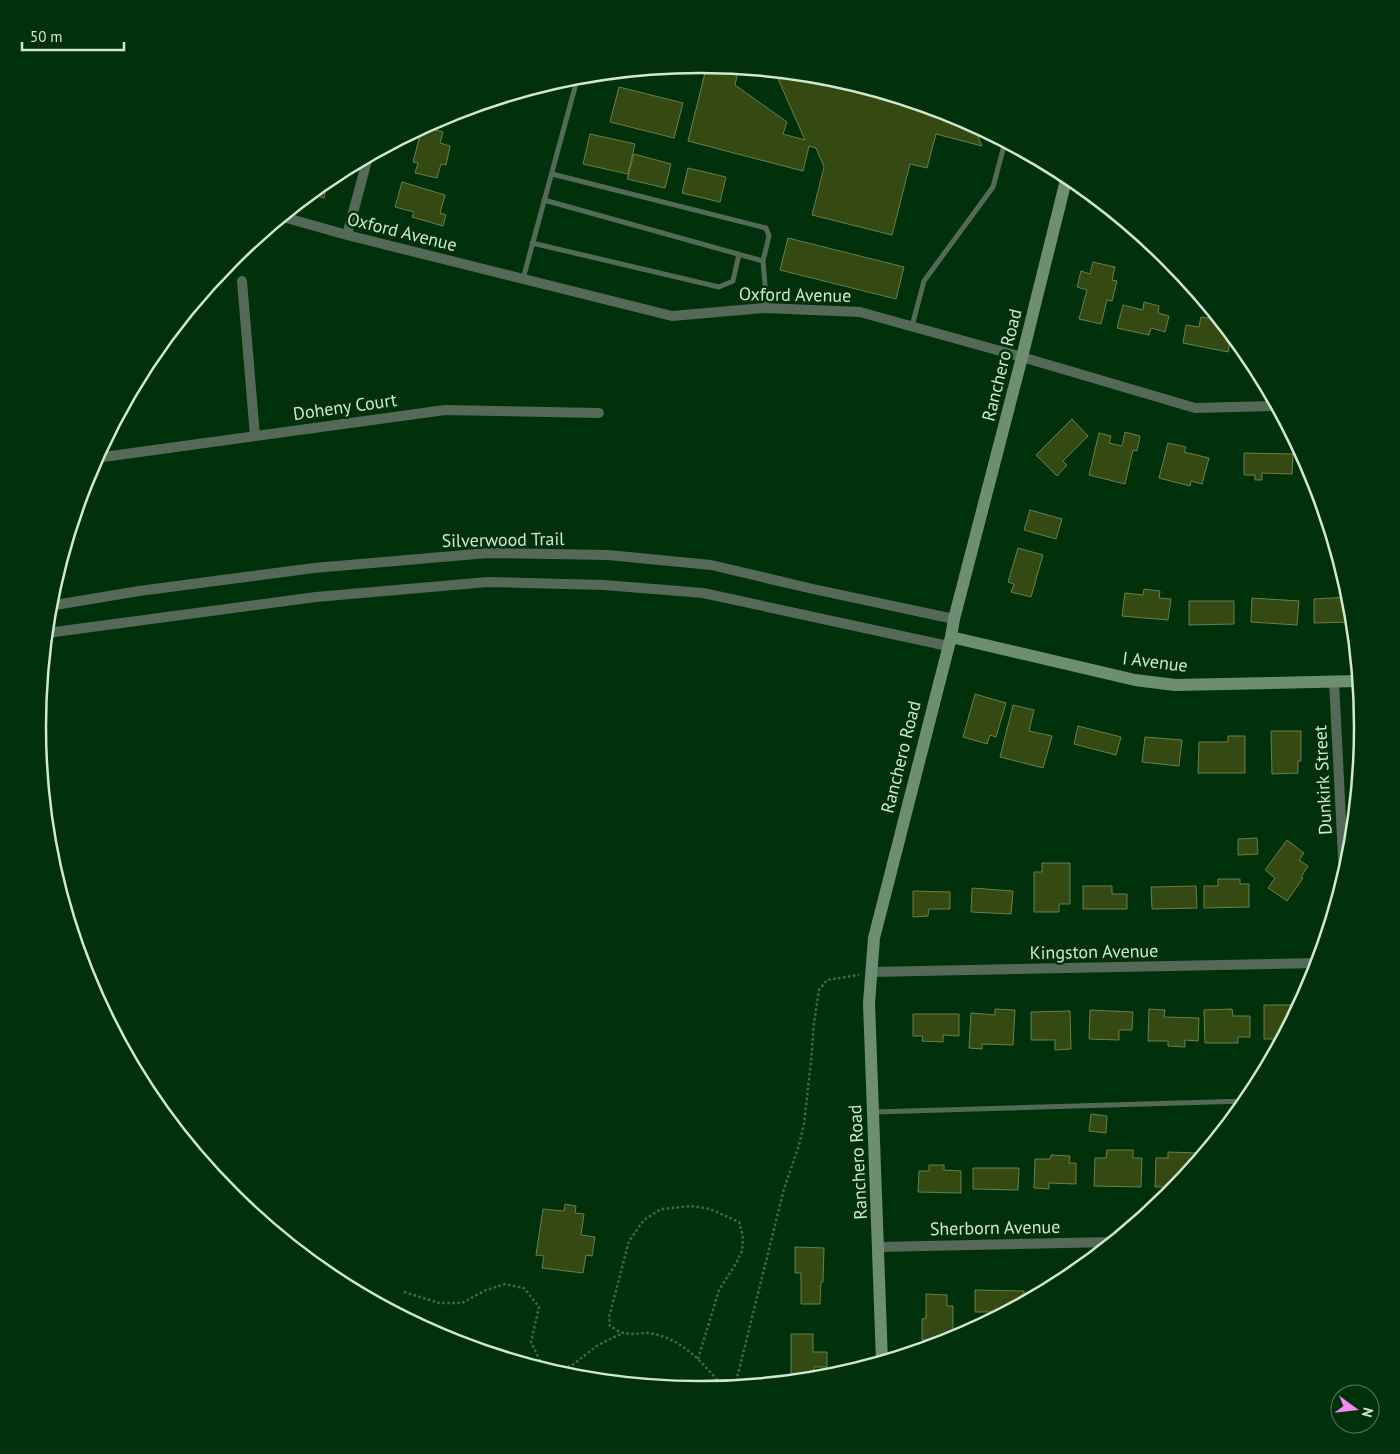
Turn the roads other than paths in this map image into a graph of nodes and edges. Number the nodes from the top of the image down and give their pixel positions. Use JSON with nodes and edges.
{"nodes":[{"id":1,"x":575,"y":85,"type":"edge"},
{"id":2,"x":1003,"y":149,"type":"edge"},
{"id":3,"x":366,"y":165,"type":"edge"},
{"id":4,"x":552,"y":174,"type":"junction"},
{"id":5,"x":1065,"y":184,"type":"edge"},
{"id":6,"x":544,"y":200,"type":"junction"},
{"id":7,"x":289,"y":219,"type":"edge"},
{"id":8,"x":347,"y":235,"type":"junction"},
{"id":9,"x":532,"y":243,"type":"junction"},
{"id":10,"x":739,"y":254,"type":"junction"},
{"id":11,"x":763,"y":261,"type":"junction"},
{"id":12,"x":523,"y":279,"type":"junction"},
{"id":13,"x":242,"y":281,"type":"dead end"},
{"id":14,"x":767,"y":308,"type":"junction"},
{"id":15,"x":912,"y":326,"type":"junction"},
{"id":16,"x":1022,"y":357,"type":"junction"},
{"id":17,"x":1269,"y":406,"type":"edge"},
{"id":18,"x":599,"y":413,"type":"dead end"},
{"id":19,"x":255,"y":436,"type":"junction"},
{"id":20,"x":105,"y":457,"type":"edge"},
{"id":21,"x":58,"y":605,"type":"edge"},
{"id":22,"x":954,"y":619,"type":"junction"},
{"id":23,"x":54,"y":632,"type":"edge"},
{"id":24,"x":950,"y":642,"type":"junction"},
{"id":25,"x":1352,"y":681,"type":"edge"},
{"id":26,"x":1334,"y":682,"type":"junction"},
{"id":27,"x":1342,"y":846,"type":"edge"},
{"id":28,"x":1309,"y":963,"type":"edge"},
{"id":29,"x":871,"y":972,"type":"junction"},
{"id":30,"x":1236,"y":1101,"type":"edge"},
{"id":31,"x":872,"y":1112,"type":"junction"},
{"id":32,"x":1103,"y":1242,"type":"edge"},
{"id":33,"x":879,"y":1247,"type":"junction"},
{"id":34,"x":882,"y":1354,"type":"edge"}],
"edges":[{"from":1,"to":4,"type":"lane"},
{"from":2,"to":15,"type":"lane"},
{"from":3,"to":8,"type":"street"},
{"from":4,"to":6,"type":"lane"},
{"from":4,"to":11,"type":"lane"},
{"from":5,"to":16,"type":"main road","name":"Ranchero Road"},
{"from":6,"to":9,"type":"lane"},
{"from":6,"to":10,"type":"lane"},
{"from":7,"to":8,"type":"street","name":"Oxford Avenue"},
{"from":8,"to":12,"type":"street","name":"Oxford Avenue"},
{"from":9,"to":10,"type":"lane"},
{"from":9,"to":12,"type":"lane"},
{"from":10,"to":11,"type":"lane"},
{"from":11,"to":14,"type":"lane"},
{"from":12,"to":14,"type":"street","name":"Oxford Avenue"},
{"from":13,"to":19,"type":"street"},
{"from":14,"to":15,"type":"street","name":"Oxford Avenue"},
{"from":15,"to":16,"type":"street","name":"Oxford Avenue"},
{"from":16,"to":17,"type":"street","name":"Oxford Avenue"},
{"from":16,"to":22,"type":"main road","name":"Ranchero Road"},
{"from":18,"to":19,"type":"street","name":"Doheny Court"},
{"from":19,"to":20,"type":"street","name":"Doheny Court"},
{"from":21,"to":22,"type":"street","name":"Silverwood Trail"},
{"from":22,"to":24,"type":"main road","name":"Ranchero Road"},
{"from":23,"to":24,"type":"street"},
{"from":24,"to":26,"type":"main road","name":"I Avenue"},
{"from":24,"to":29,"type":"main road","name":"Ranchero Road"},
{"from":25,"to":26,"type":"main road","name":"I Avenue"},
{"from":26,"to":27,"type":"street","name":"Dunkirk Street"},
{"from":28,"to":29,"type":"street","name":"Kingston Avenue"},
{"from":29,"to":31,"type":"main road","name":"Ranchero Road"},
{"from":30,"to":31,"type":"lane"},
{"from":31,"to":33,"type":"main road","name":"Ranchero Road"},
{"from":32,"to":33,"type":"street","name":"Sherborn Avenue"},
{"from":33,"to":34,"type":"main road","name":"Ranchero Road"}]}
